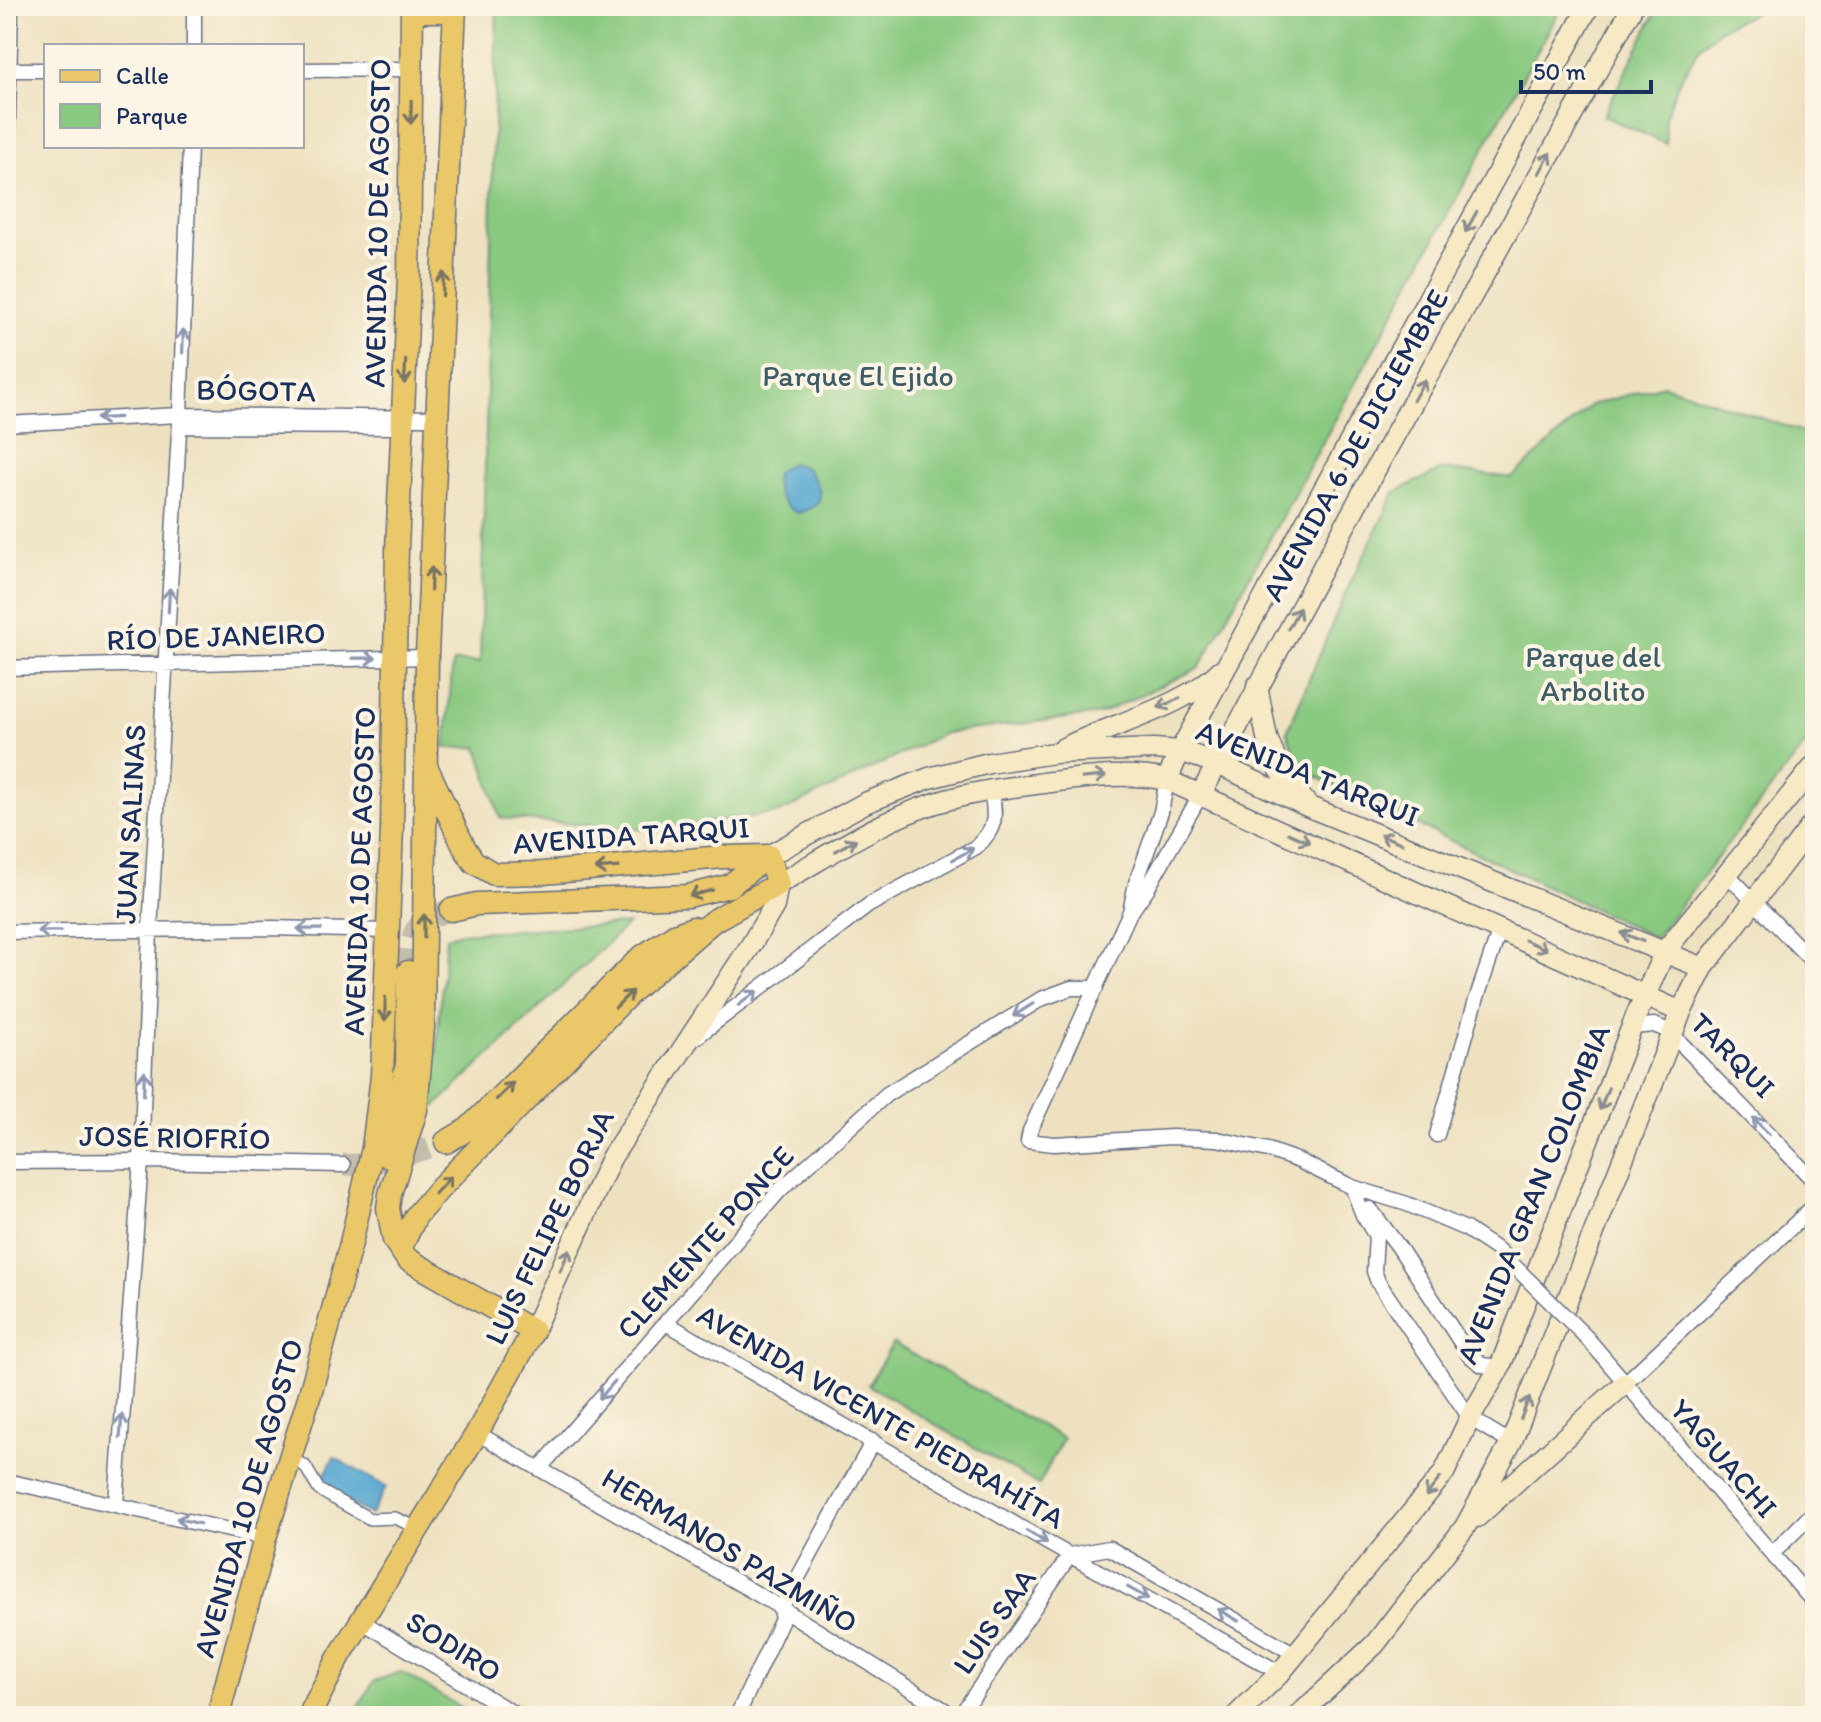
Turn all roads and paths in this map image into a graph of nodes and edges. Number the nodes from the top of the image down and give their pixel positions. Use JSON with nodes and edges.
{"nodes":[{"id":1,"x":11,"y":6,"type":"edge"},
{"id":2,"x":194,"y":6,"type":"edge"},
{"id":3,"x":1589,"y":6,"type":"edge"},
{"id":4,"x":1633,"y":6,"type":"edge"},
{"id":5,"x":455,"y":8,"type":"edge"},
{"id":6,"x":412,"y":9,"type":"edge"},
{"id":7,"x":194,"y":44,"type":"edge"},
{"id":8,"x":411,"y":69,"type":"junction"},
{"id":9,"x":8,"y":70,"type":"edge"},
{"id":10,"x":44,"y":70,"type":"edge"},
{"id":11,"x":304,"y":70,"type":"edge"},
{"id":12,"x":190,"y":148,"type":"edge"},
{"id":13,"x":6,"y":194,"type":"edge"},
{"id":14,"x":438,"y":418,"type":"junction"},
{"id":15,"x":180,"y":421,"type":"junction"},
{"id":16,"x":6,"y":424,"type":"edge"},
{"id":17,"x":402,"y":424,"type":"junction"},
{"id":18,"x":427,"y":657,"type":"junction"},
{"id":19,"x":394,"y":658,"type":"junction"},
{"id":20,"x":1232,"y":659,"type":"junction"},
{"id":21,"x":165,"y":664,"type":"junction"},
{"id":22,"x":6,"y":668,"type":"edge"},
{"id":23,"x":1257,"y":686,"type":"junction"},
{"id":24,"x":1180,"y":751,"type":"junction"},
{"id":25,"x":1054,"y":753,"type":"junction"},
{"id":26,"x":1216,"y":763,"type":"junction"},
{"id":27,"x":425,"y":764,"type":"junction"},
{"id":28,"x":1815,"y":765,"type":"edge"},
{"id":29,"x":1167,"y":780,"type":"junction"},
{"id":30,"x":991,"y":790,"type":"junction"},
{"id":31,"x":1201,"y":794,"type":"junction"},
{"id":32,"x":1307,"y":806,"type":"junction"},
{"id":33,"x":1815,"y":821,"type":"edge"},
{"id":34,"x":768,"y":856,"type":"junction"},
{"id":35,"x":1728,"y":875,"type":"junction"},
{"id":36,"x":778,"y":884,"type":"junction"},
{"id":37,"x":1753,"y":900,"type":"junction"},
{"id":38,"x":451,"y":910,"type":"tunnel mouth"},
{"id":39,"x":1130,"y":912,"type":"junction"},
{"id":40,"x":713,"y":921,"type":"junction"},
{"id":41,"x":1500,"y":929,"type":"junction"},
{"id":42,"x":150,"y":930,"type":"junction"},
{"id":43,"x":387,"y":931,"type":"junction"},
{"id":44,"x":6,"y":932,"type":"edge"},
{"id":45,"x":1665,"y":951,"type":"junction"},
{"id":46,"x":1815,"y":964,"type":"edge"},
{"id":47,"x":1703,"y":968,"type":"junction"},
{"id":48,"x":408,"y":972,"type":"tunnel mouth"},
{"id":49,"x":1096,"y":988,"type":"junction"},
{"id":50,"x":1646,"y":994,"type":"junction"},
{"id":51,"x":1681,"y":1012,"type":"junction"},
{"id":52,"x":1633,"y":1027,"type":"junction"},
{"id":53,"x":1672,"y":1034,"type":"junction"},
{"id":54,"x":686,"y":1045,"type":"junction"},
{"id":55,"x":1437,"y":1135,"type":"dead end"},
{"id":56,"x":1028,"y":1141,"type":"joint"},
{"id":57,"x":446,"y":1142,"type":"tunnel mouth"},
{"id":58,"x":141,"y":1161,"type":"junction"},
{"id":59,"x":6,"y":1162,"type":"edge"},
{"id":60,"x":343,"y":1165,"type":"tunnel mouth"},
{"id":61,"x":1815,"y":1182,"type":"edge"},
{"id":62,"x":1352,"y":1187,"type":"junction"},
{"id":63,"x":1815,"y":1205,"type":"edge"},
{"id":64,"x":351,"y":1243,"type":"junction"},
{"id":65,"x":400,"y":1249,"type":"junction"},
{"id":66,"x":666,"y":1323,"type":"junction"},
{"id":67,"x":533,"y":1331,"type":"junction"},
{"id":68,"x":1500,"y":1367,"type":"junction"},
{"id":69,"x":1625,"y":1383,"type":"junction"},
{"id":70,"x":1470,"y":1418,"type":"junction"},
{"id":71,"x":477,"y":1433,"type":"junction"},
{"id":72,"x":873,"y":1441,"type":"junction"},
{"id":73,"x":1511,"y":1443,"type":"junction"},
{"id":74,"x":290,"y":1458,"type":"junction"},
{"id":75,"x":540,"y":1468,"type":"junction"},
{"id":76,"x":6,"y":1481,"type":"edge"},
{"id":77,"x":116,"y":1504,"type":"junction"},
{"id":78,"x":1815,"y":1511,"type":"edge"},
{"id":79,"x":1465,"y":1527,"type":"junction"},
{"id":80,"x":418,"y":1528,"type":"junction"},
{"id":81,"x":265,"y":1538,"type":"junction"},
{"id":82,"x":1772,"y":1554,"type":"junction"},
{"id":83,"x":1070,"y":1555,"type":"junction"},
{"id":84,"x":1815,"y":1604,"type":"edge"},
{"id":85,"x":783,"y":1610,"type":"junction"},
{"id":86,"x":361,"y":1621,"type":"junction"},
{"id":87,"x":1295,"y":1654,"type":"junction"},
{"id":88,"x":1280,"y":1673,"type":"junction"},
{"id":89,"x":218,"y":1716,"type":"edge"},
{"id":90,"x":309,"y":1716,"type":"edge"},
{"id":91,"x":518,"y":1716,"type":"edge"},
{"id":92,"x":737,"y":1716,"type":"edge"},
{"id":93,"x":954,"y":1716,"type":"edge"},
{"id":94,"x":960,"y":1716,"type":"edge"},
{"id":95,"x":1236,"y":1716,"type":"edge"},
{"id":96,"x":1298,"y":1716,"type":"edge"}],
"edges":[{"from":1,"to":9,"type":"street"},
{"from":2,"to":7,"type":"street"},
{"from":3,"to":20,"type":"main road","name":"AVENIDA 6 DE DICIEMBRE","one_way":true},
{"from":23,"to":4,"type":"main road","name":"AVENIDA 6 DE DICIEMBRE","one_way":true},
{"from":5,"to":6,"type":"main road"},
{"from":14,"to":5,"type":"main road","name":"AVENIDA 10 DE AGOSTO","one_way":true},
{"from":6,"to":8,"type":"main road","name":"AVENIDA 10 DE AGOSTO"},
{"from":8,"to":11,"type":"street"},
{"from":8,"to":17,"type":"main road","name":"AVENIDA 10 DE AGOSTO","one_way":true},
{"from":9,"to":10,"type":"street"},
{"from":9,"to":13,"type":"street"},
{"from":15,"to":12,"type":"street","name":"JUAN SALINAS","one_way":true},
{"from":14,"to":17,"type":"street","name":"BÓGOTA"},
{"from":18,"to":14,"type":"main road","name":"AVENIDA 10 DE AGOSTO","one_way":true},
{"from":15,"to":16,"type":"street","name":"BÓGOTA","one_way":true},
{"from":15,"to":17,"type":"street","name":"BÓGOTA"},
{"from":21,"to":15,"type":"street","name":"JUAN SALINAS","one_way":true},
{"from":17,"to":19,"type":"main road","name":"AVENIDA 10 DE AGOSTO"},
{"from":18,"to":19,"type":"street","name":"RÍO DE JANEIRO"},
{"from":18,"to":27,"type":"main road","name":"AVENIDA 10 DE AGOSTO"},
{"from":21,"to":19,"type":"street","name":"RÍO DE JANEIRO","one_way":true},
{"from":19,"to":43,"type":"main road","name":"AVENIDA 10 DE AGOSTO"},
{"from":20,"to":24,"type":"main road","name":"AVENIDA 6 DE DICIEMBRE"},
{"from":20,"to":25,"type":"main road","one_way":true},
{"from":21,"to":22,"type":"street","name":"RÍO DE JANEIRO"},
{"from":21,"to":42,"type":"street","name":"JUAN SALINAS"},
{"from":23,"to":26,"type":"main road","name":"AVENIDA 6 DE DICIEMBRE"},
{"from":23,"to":32,"type":"main road"},
{"from":24,"to":25,"type":"main road","name":"AVENIDA TARQUI"},
{"from":24,"to":26,"type":"main road","name":"AVENIDA TARQUI"},
{"from":24,"to":29,"type":"main road","name":"AVENIDA 6 DE DICIEMBRE"},
{"from":25,"to":34,"type":"main road","name":"AVENIDA TARQUI"},
{"from":26,"to":31,"type":"main road","name":"AVENIDA 6 DE DICIEMBRE"},
{"from":26,"to":32,"type":"main road","name":"AVENIDA TARQUI"},
{"from":34,"to":27,"type":"main road","name":"AVENIDA TARQUI","one_way":true},
{"from":65,"to":27,"type":"main road","name":"AVENIDA 10 DE AGOSTO","one_way":true},
{"from":28,"to":35,"type":"main road","name":"AVENIDA GRAN COLOMBIA"},
{"from":30,"to":29,"type":"main road","name":"AVENIDA TARQUI","one_way":true},
{"from":29,"to":31,"type":"main road","name":"AVENIDA TARQUI"},
{"from":29,"to":39,"type":"street","name":"AVENIDA 6 DE DICIEMBRE"},
{"from":36,"to":30,"type":"main road","name":"AVENIDA TARQUI","one_way":true},
{"from":54,"to":30,"type":"street","name":"LUIS FELIPE BORJA","one_way":true},
{"from":31,"to":39,"type":"street","name":"AVENIDA 6 DE DICIEMBRE"},
{"from":31,"to":41,"type":"main road","name":"AVENIDA TARQUI","one_way":true},
{"from":45,"to":32,"type":"main road","name":"AVENIDA TARQUI","one_way":true},
{"from":33,"to":37,"type":"main road"},
{"from":34,"to":36,"type":"main road"},
{"from":34,"to":38,"type":"main road","one_way":true},
{"from":35,"to":37,"type":"street"},
{"from":35,"to":45,"type":"main road","name":"AVENIDA GRAN COLOMBIA"},
{"from":36,"to":40,"type":"main road","name":"AVENIDA TARQUI"},
{"from":36,"to":54,"type":"main road"},
{"from":37,"to":46,"type":"street"},
{"from":37,"to":47,"type":"main road"},
{"from":39,"to":49,"type":"street","name":"AVENIDA 6 DE DICIEMBRE"},
{"from":57,"to":40,"type":"main road","one_way":true},
{"from":65,"to":40,"type":"main road","name":"AVENIDA TARQUI","one_way":true},
{"from":41,"to":50,"type":"main road","name":"AVENIDA TARQUI","one_way":true},
{"from":41,"to":55,"type":"street"},
{"from":43,"to":42,"type":"street","one_way":true},
{"from":42,"to":44,"type":"street","one_way":true},
{"from":58,"to":42,"type":"street","name":"JUAN SALINAS","one_way":true},
{"from":43,"to":64,"type":"main road","name":"AVENIDA 10 DE AGOSTO","one_way":true},
{"from":45,"to":47,"type":"main road","name":"AVENIDA TARQUI"},
{"from":45,"to":50,"type":"main road","name":"AVENIDA GRAN COLOMBIA"},
{"from":47,"to":51,"type":"main road"},
{"from":48,"to":64,"type":"main road"},
{"from":49,"to":56,"type":"street","name":"AVENIDA 6 DE DICIEMBRE"},
{"from":49,"to":66,"type":"street","name":"CLEMENTE PONCE","one_way":true},
{"from":50,"to":51,"type":"main road","name":"TARQUI"},
{"from":50,"to":52,"type":"main road","name":"AVENIDA GRAN COLOMBIA"},
{"from":51,"to":53,"type":"main road"},
{"from":52,"to":53,"type":"street","name":"TARQUI"},
{"from":52,"to":68,"type":"main road","name":"AVENIDA GRAN COLOMBIA","one_way":true},
{"from":61,"to":53,"type":"street","name":"TARQUI","one_way":true},
{"from":73,"to":53,"type":"main road","one_way":true},
{"from":67,"to":54,"type":"main road","name":"LUIS FELIPE BORJA","one_way":true},
{"from":56,"to":62,"type":"street","name":"YAGUACHI"},
{"from":58,"to":59,"type":"street","name":"JOSÉ RIOFRÍO"},
{"from":58,"to":60,"type":"street","name":"JOSÉ RIOFRÍO"},
{"from":77,"to":58,"type":"street","name":"JUAN SALINAS","one_way":true},
{"from":62,"to":68,"type":"street"},
{"from":62,"to":69,"type":"street","name":"YAGUACHI","bridge":true},
{"from":62,"to":70,"type":"street"},
{"from":63,"to":69,"type":"street"},
{"from":64,"to":74,"type":"main road","name":"AVENIDA 10 DE AGOSTO"},
{"from":65,"to":67,"type":"main road"},
{"from":66,"to":72,"type":"street","name":"AVENIDA VICENTE PIEDRAHÍTA"},
{"from":66,"to":75,"type":"street","name":"CLEMENTE PONCE","one_way":true},
{"from":67,"to":71,"type":"main road","name":"LUIS FELIPE BORJA"},
{"from":68,"to":70,"type":"main road","name":"AVENIDA GRAN COLOMBIA"},
{"from":69,"to":79,"type":"main road"},
{"from":69,"to":82,"type":"street","name":"YAGUACHI"},
{"from":70,"to":73,"type":"street"},
{"from":70,"to":87,"type":"main road","name":"AVENIDA GRAN COLOMBIA","one_way":true},
{"from":71,"to":75,"type":"street","name":"HERMANOS PAZMIÑO"},
{"from":71,"to":80,"type":"main road","name":"LUIS FELIPE BORJA"},
{"from":72,"to":83,"type":"street","name":"AVENIDA VICENTE PIEDRAHÍTA","one_way":true},
{"from":72,"to":85,"type":"street"},
{"from":73,"to":79,"type":"main road"},
{"from":74,"to":80,"type":"street"},
{"from":74,"to":81,"type":"main road","name":"AVENIDA 10 DE AGOSTO"},
{"from":75,"to":85,"type":"street","name":"HERMANOS PAZMIÑO"},
{"from":76,"to":77,"type":"street"},
{"from":81,"to":77,"type":"street","one_way":true},
{"from":78,"to":82,"type":"street"},
{"from":79,"to":96,"type":"main road"},
{"from":80,"to":86,"type":"main road","name":"LUIS FELIPE BORJA"},
{"from":81,"to":89,"type":"main road","name":"AVENIDA 10 DE AGOSTO"},
{"from":82,"to":84,"type":"street","name":"YAGUACHI"},
{"from":87,"to":83,"type":"street","name":"AVENIDA VICENTE PIEDRAHÍTA","one_way":true},
{"from":83,"to":88,"type":"street","name":"AVENIDA VICENTE PIEDRAHÍTA","one_way":true},
{"from":83,"to":94,"type":"street","name":"LUIS SAA"},
{"from":85,"to":92,"type":"street"},
{"from":85,"to":93,"type":"street","name":"HERMANOS PAZMIÑO"},
{"from":86,"to":90,"type":"main road","name":"LUIS FELIPE BORJA"},
{"from":86,"to":91,"type":"street","name":"SODIRO"},
{"from":87,"to":88,"type":"main road","name":"AVENIDA GRAN COLOMBIA"},
{"from":88,"to":95,"type":"main road","name":"AVENIDA GRAN COLOMBIA"}]}
